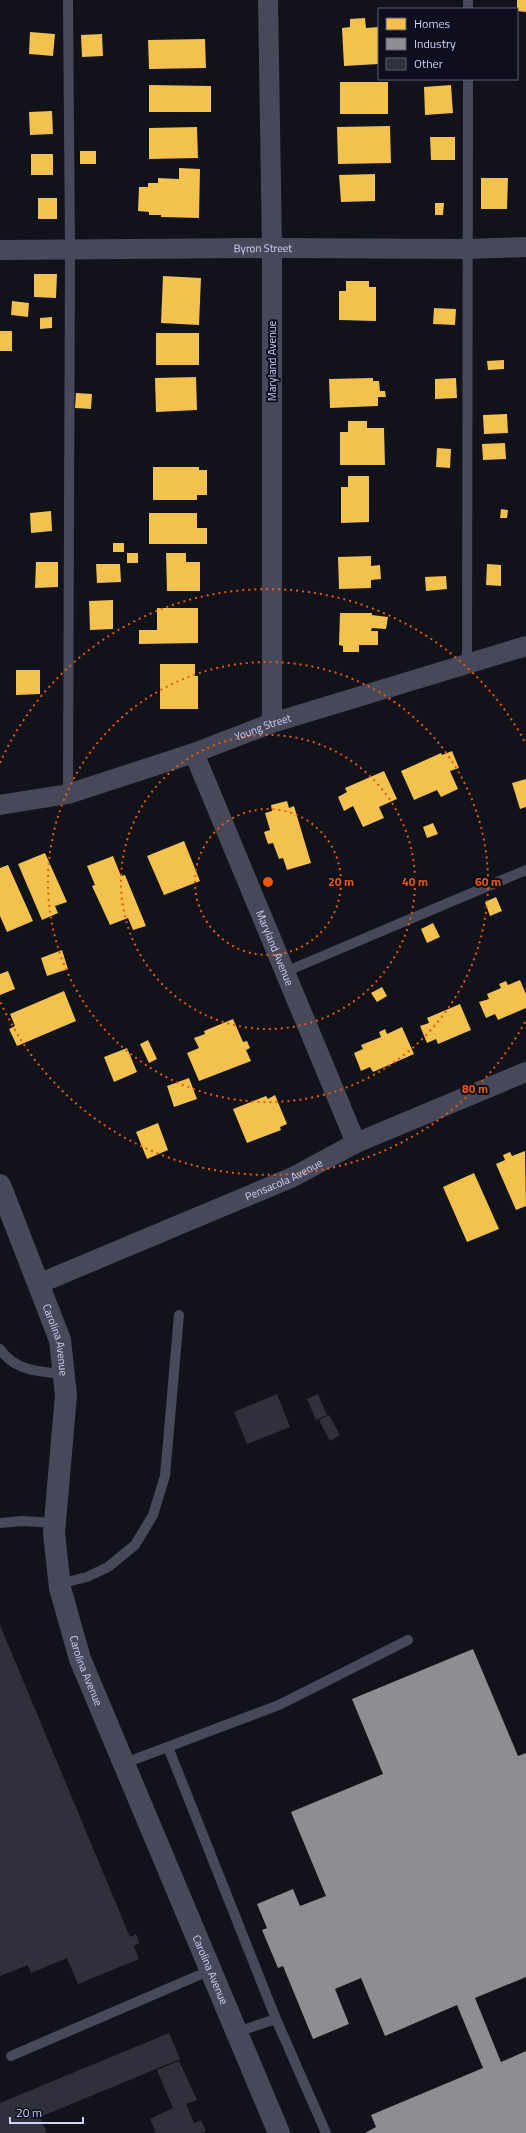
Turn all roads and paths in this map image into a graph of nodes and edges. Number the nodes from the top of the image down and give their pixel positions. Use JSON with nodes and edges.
{"nodes":[{"id":1,"x":68,"y":0,"type":"edge"},
{"id":2,"x":268,"y":0,"type":"edge"},
{"id":3,"x":468,"y":80,"type":"edge"},
{"id":4,"x":526,"y":247,"type":"edge"},
{"id":5,"x":272,"y":248,"type":"junction"},
{"id":6,"x":469,"y":249,"type":"junction"},
{"id":7,"x":0,"y":250,"type":"edge"},
{"id":8,"x":70,"y":250,"type":"junction"},
{"id":9,"x":526,"y":646,"type":"edge"},
{"id":10,"x":467,"y":664,"type":"junction"},
{"id":11,"x":272,"y":723,"type":"junction"},
{"id":12,"x":194,"y":753,"type":"junction"},
{"id":13,"x":68,"y":794,"type":"junction"},
{"id":14,"x":0,"y":805,"type":"edge"},
{"id":15,"x":526,"y":870,"type":"edge"},
{"id":16,"x":285,"y":972,"type":"junction"},
{"id":17,"x":526,"y":1072,"type":"edge"},
{"id":18,"x":356,"y":1143,"type":"junction"},
{"id":19,"x":0,"y":1185,"type":"edge"},
{"id":20,"x":38,"y":1284,"type":"junction"},
{"id":21,"x":179,"y":1315,"type":"dead end"},
{"id":22,"x":0,"y":1349,"type":"edge"},
{"id":23,"x":64,"y":1374,"type":"junction"},
{"id":24,"x":0,"y":1523,"type":"edge"},
{"id":25,"x":55,"y":1524,"type":"junction"},
{"id":26,"x":59,"y":1584,"type":"junction"},
{"id":27,"x":408,"y":1640,"type":"dead end"},
{"id":28,"x":168,"y":1747,"type":"junction"},
{"id":29,"x":125,"y":1764,"type":"junction"},
{"id":30,"x":211,"y":1970,"type":"junction"},
{"id":31,"x":276,"y":2019,"type":"junction"},
{"id":32,"x":237,"y":2032,"type":"junction"},
{"id":33,"x":11,"y":2056,"type":"dead end"},
{"id":34,"x":279,"y":2133,"type":"edge"},
{"id":35,"x":326,"y":2133,"type":"edge"}],
"edges":[{"from":1,"to":8,"type":"lane"},
{"from":2,"to":5,"type":"street","name":"Maryland Avenue"},
{"from":3,"to":6,"type":"lane"},
{"from":4,"to":6,"type":"street","name":"Byron Street"},
{"from":5,"to":6,"type":"street","name":"Byron Street"},
{"from":5,"to":8,"type":"street","name":"Byron Street"},
{"from":5,"to":11,"type":"street","name":"Maryland Avenue"},
{"from":6,"to":10,"type":"lane"},
{"from":7,"to":8,"type":"street","name":"Byron Street"},
{"from":8,"to":13,"type":"lane"},
{"from":9,"to":10,"type":"street","name":"Young Street"},
{"from":10,"to":11,"type":"street","name":"Young Street"},
{"from":11,"to":12,"type":"street","name":"Young Street"},
{"from":12,"to":13,"type":"street","name":"Young Street"},
{"from":12,"to":16,"type":"street","name":"Maryland Avenue"},
{"from":13,"to":14,"type":"street","name":"Young Street"},
{"from":15,"to":16,"type":"lane"},
{"from":16,"to":18,"type":"street","name":"Maryland Avenue"},
{"from":17,"to":18,"type":"street","name":"Pensacola Avenue"},
{"from":18,"to":20,"type":"street","name":"Pensacola Avenue"},
{"from":19,"to":20,"type":"street","name":"Carolina Avenue"},
{"from":20,"to":23,"type":"street","name":"Carolina Avenue"},
{"from":21,"to":26,"type":"lane"},
{"from":22,"to":23,"type":"lane"},
{"from":23,"to":25,"type":"street","name":"Carolina Avenue"},
{"from":24,"to":25,"type":"lane"},
{"from":25,"to":26,"type":"street","name":"Carolina Avenue"},
{"from":26,"to":29,"type":"street","name":"Carolina Avenue"},
{"from":27,"to":28,"type":"lane"},
{"from":28,"to":29,"type":"lane"},
{"from":28,"to":31,"type":"lane"},
{"from":29,"to":30,"type":"street","name":"Carolina Avenue"},
{"from":30,"to":32,"type":"street","name":"Carolina Avenue"},
{"from":30,"to":33,"type":"lane"},
{"from":31,"to":32,"type":"lane"},
{"from":31,"to":35,"type":"lane"},
{"from":32,"to":34,"type":"street","name":"Carolina Avenue"}]}
